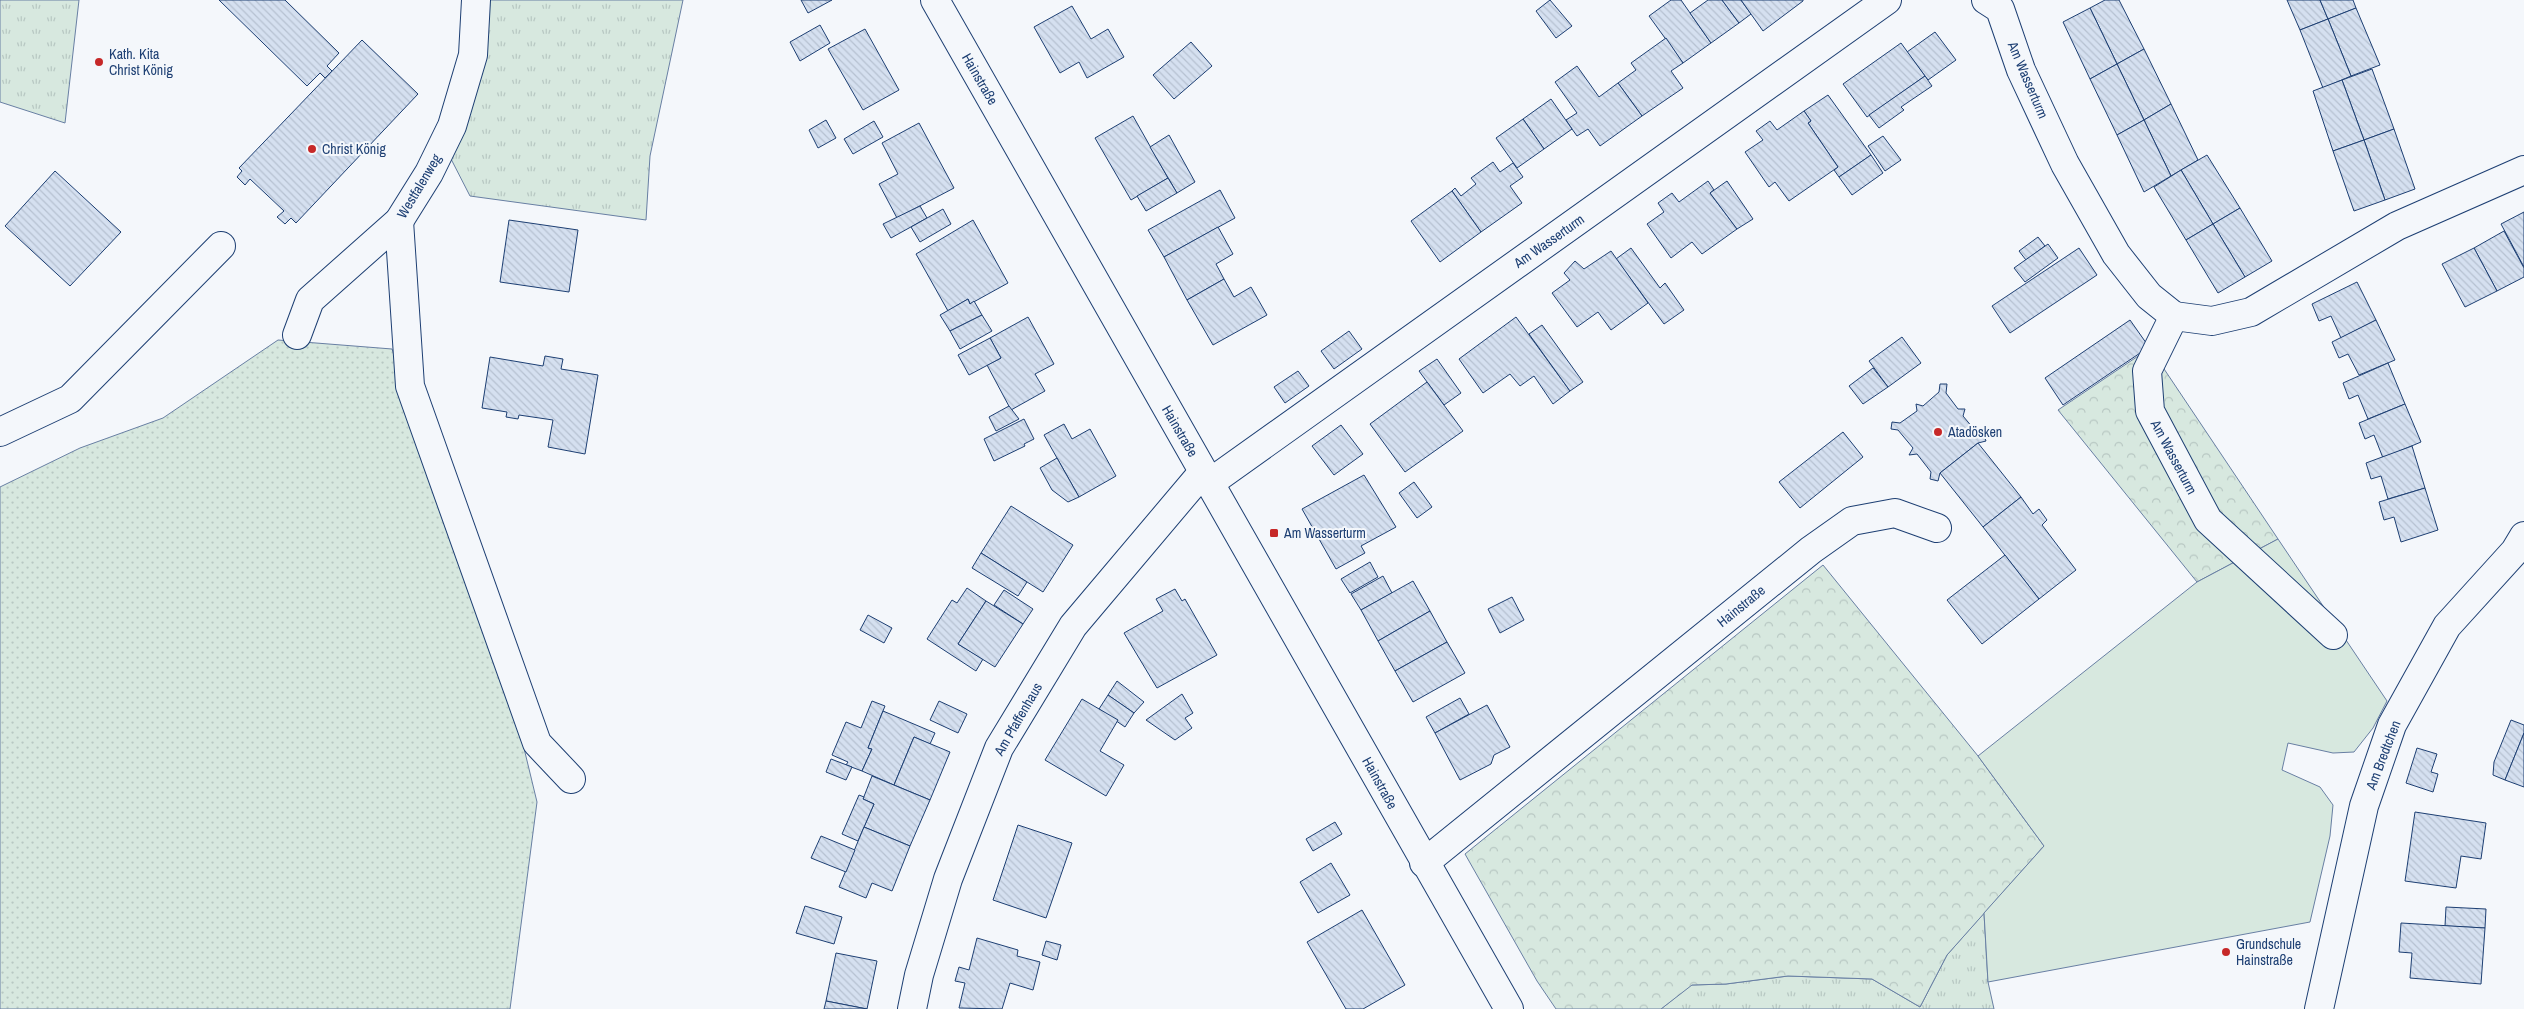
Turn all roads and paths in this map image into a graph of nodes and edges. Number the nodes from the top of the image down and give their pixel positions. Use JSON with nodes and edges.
{"nodes":[{"id":1,"x":476,"y":0,"type":"edge"},
{"id":2,"x":935,"y":0,"type":"edge"},
{"id":3,"x":1887,"y":0,"type":"edge"},
{"id":4,"x":2001,"y":3,"type":"edge"},
{"id":5,"x":2524,"y":170,"type":"edge"},
{"id":6,"x":399,"y":221,"type":"junction"},
{"id":7,"x":221,"y":246,"type":"dead end"},
{"id":8,"x":2174,"y":316,"type":"junction"},
{"id":9,"x":297,"y":335,"type":"dead end"},
{"id":10,"x":0,"y":432,"type":"edge"},
{"id":11,"x":1207,"y":477,"type":"junction"},
{"id":12,"x":1937,"y":528,"type":"dead end"},
{"id":13,"x":2524,"y":536,"type":"edge"},
{"id":14,"x":2333,"y":635,"type":"dead end"},
{"id":15,"x":571,"y":779,"type":"dead end"},
{"id":16,"x":1424,"y":863,"type":"junction"},
{"id":17,"x":912,"y":1009,"type":"edge"},
{"id":18,"x":1509,"y":1009,"type":"edge"},
{"id":19,"x":2319,"y":1009,"type":"edge"}],
"edges":[{"from":1,"to":6,"type":"street","name":"Westfalenweg"},
{"from":2,"to":11,"type":"street","name":"Hainstraße"},
{"from":3,"to":11,"type":"street","name":"Am Wasserturm"},
{"from":4,"to":8,"type":"street","name":"Am Wasserturm"},
{"from":5,"to":8,"type":"street"},
{"from":6,"to":9,"type":"street","name":"Westfalenweg"},
{"from":6,"to":15,"type":"street"},
{"from":7,"to":10,"type":"street"},
{"from":8,"to":14,"type":"street","name":"Am Wasserturm"},
{"from":11,"to":16,"type":"street","name":"Hainstraße"},
{"from":11,"to":17,"type":"street","name":"Am Pfaffenhaus"},
{"from":12,"to":16,"type":"street","name":"Hainstraße"},
{"from":13,"to":19,"type":"street","name":"Am Bredtchen"},
{"from":16,"to":18,"type":"street","name":"Hainstraße"}]}
